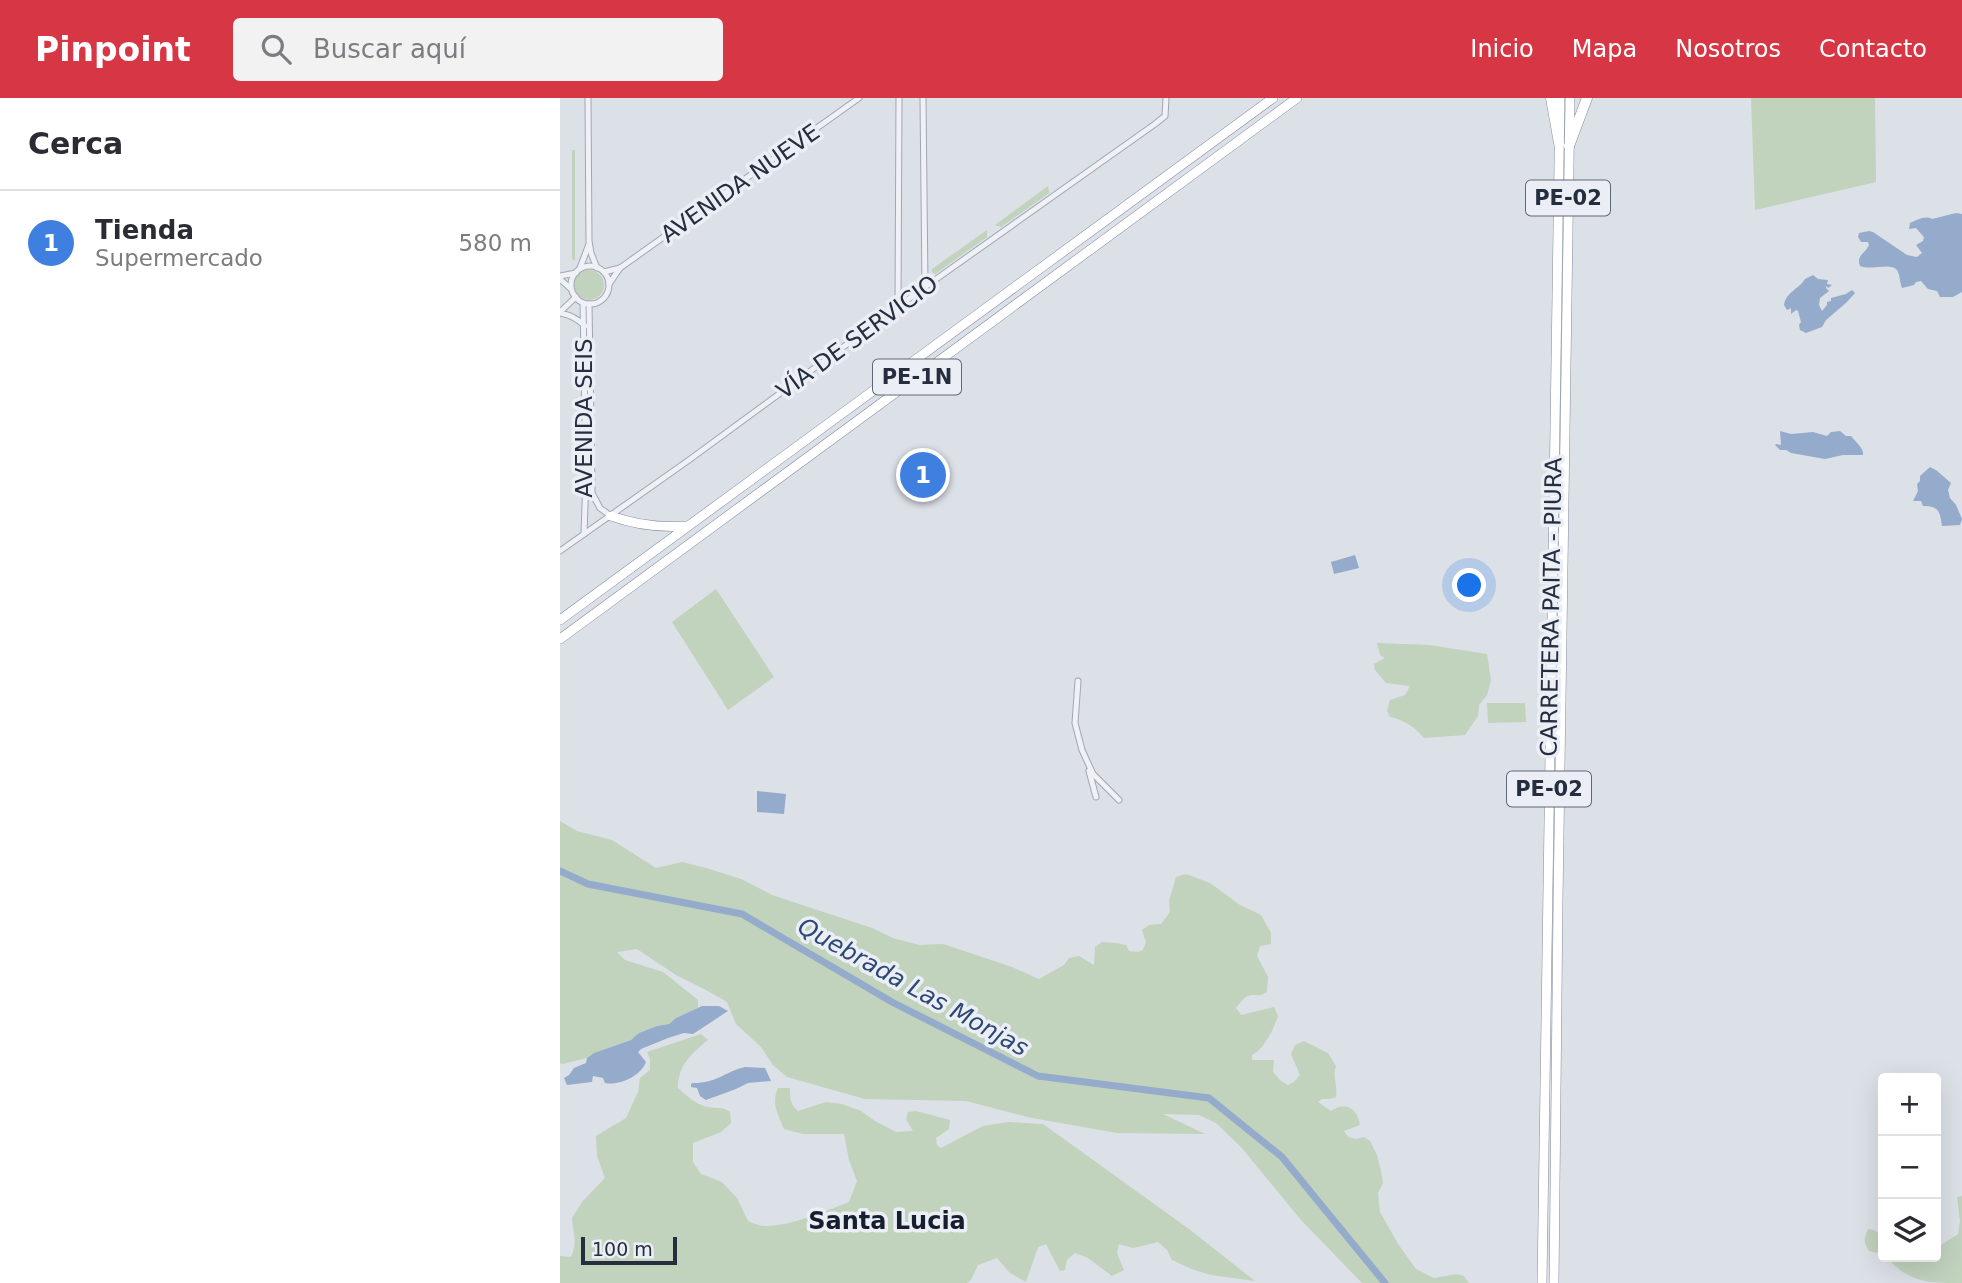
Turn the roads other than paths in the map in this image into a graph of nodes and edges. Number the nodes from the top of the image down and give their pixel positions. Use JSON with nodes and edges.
{"nodes":[{"id":1,"x":587,"y":98,"type":"edge"},
{"id":2,"x":859,"y":98,"type":"edge"},
{"id":3,"x":923,"y":98,"type":"edge"},
{"id":4,"x":1166,"y":98,"type":"edge"},
{"id":5,"x":1273,"y":98,"type":"edge"},
{"id":6,"x":1297,"y":98,"type":"edge"},
{"id":7,"x":1551,"y":98,"type":"edge"},
{"id":8,"x":1560,"y":98,"type":"edge"},
{"id":9,"x":1570,"y":98,"type":"edge"},
{"id":10,"x":1587,"y":98,"type":"edge"},
{"id":11,"x":898,"y":99,"type":"edge"},
{"id":12,"x":1564,"y":145,"type":"junction"},
{"id":13,"x":1092,"y":230,"type":"junction"},
{"id":14,"x":589,"y":241,"type":"junction"},
{"id":15,"x":1101,"y":242,"type":"junction"},
{"id":16,"x":597,"y":268,"type":"junction"},
{"id":17,"x":620,"y":268,"type":"junction"},
{"id":18,"x":578,"y":271,"type":"junction"},
{"id":19,"x":604,"y":272,"type":"junction"},
{"id":20,"x":560,"y":277,"type":"edge"},
{"id":21,"x":608,"y":284,"type":"junction"},
{"id":22,"x":925,"y":287,"type":"junction"},
{"id":23,"x":572,"y":290,"type":"junction"},
{"id":24,"x":576,"y":297,"type":"junction"},
{"id":25,"x":586,"y":303,"type":"junction"},
{"id":26,"x":898,"y":307,"type":"junction"},
{"id":27,"x":560,"y":313,"type":"edge"},
{"id":28,"x":584,"y":325,"type":"junction"},
{"id":29,"x":589,"y":331,"type":"junction"},
{"id":30,"x":763,"y":471,"type":"junction"},
{"id":31,"x":773,"y":483,"type":"junction"},
{"id":32,"x":611,"y":516,"type":"junction"},
{"id":33,"x":689,"y":525,"type":"junction"},
{"id":34,"x":584,"y":534,"type":"junction"},
{"id":35,"x":560,"y":551,"type":"edge"},
{"id":36,"x":560,"y":620,"type":"edge"},
{"id":37,"x":560,"y":639,"type":"edge"},
{"id":38,"x":1078,"y":681,"type":"dead end"},
{"id":39,"x":1088,"y":764,"type":"junction"},
{"id":40,"x":1096,"y":797,"type":"dead end"},
{"id":41,"x":1119,"y":800,"type":"dead end"},
{"id":42,"x":1542,"y":1283,"type":"edge"},
{"id":43,"x":1554,"y":1283,"type":"edge"}],
"edges":[{"from":1,"to":14,"type":"street"},
{"from":2,"to":17,"type":"street","name":"AVENIDA NUEVE"},
{"from":3,"to":22,"type":"street"},
{"from":4,"to":22,"type":"street","name":"VÍA DE SERVICIO"},
{"from":5,"to":13,"type":"highway","number":"PE-1N"},
{"from":6,"to":15,"type":"highway","number":"PE-1N"},
{"from":7,"to":12,"type":"highway"},
{"from":8,"to":12,"type":"highway","name":"CARRETERA PAITA - PIURA","number":"PE-02"},
{"from":9,"to":12,"type":"highway","name":"CARRETERA PAITA - PIURA","number":"PE-02"},
{"from":10,"to":12,"type":"highway"},
{"from":11,"to":26,"type":"street"},
{"from":12,"to":42,"type":"highway","name":"CARRETERA PAITA - PIURA","number":"PE-02"},
{"from":12,"to":43,"type":"highway","name":"CARRETERA PAITA - PIURA","number":"PE-02"},
{"from":13,"to":15,"type":"highway"},
{"from":13,"to":30,"type":"highway","number":"PE-1N"},
{"from":14,"to":16,"type":"street"},
{"from":14,"to":18,"type":"street"},
{"from":15,"to":31,"type":"highway","number":"PE-1N"},
{"from":16,"to":18,"type":"street"},
{"from":16,"to":19,"type":"street"},
{"from":17,"to":19,"type":"street","name":"AVENIDA NUEVE"},
{"from":17,"to":21,"type":"street","name":"AVENIDA NUEVE"},
{"from":18,"to":20,"type":"street"},
{"from":18,"to":23,"type":"street"},
{"from":19,"to":21,"type":"street"},
{"from":20,"to":23,"type":"street"},
{"from":21,"to":25,"type":"street"},
{"from":22,"to":26,"type":"street","name":"VÍA DE SERVICIO"},
{"from":23,"to":24,"type":"street"},
{"from":24,"to":25,"type":"street"},
{"from":24,"to":27,"type":"street"},
{"from":25,"to":28,"type":"street","name":"AVENIDA SEIS"},
{"from":25,"to":29,"type":"street","name":"AVENIDA SEIS"},
{"from":26,"to":32,"type":"street","name":"VÍA DE SERVICIO"},
{"from":27,"to":28,"type":"street"},
{"from":28,"to":29,"type":"street"},
{"from":28,"to":34,"type":"street","name":"AVENIDA SEIS"},
{"from":29,"to":32,"type":"street","name":"AVENIDA SEIS"},
{"from":30,"to":31,"type":"highway"},
{"from":30,"to":33,"type":"highway","number":"PE-1N"},
{"from":31,"to":37,"type":"highway","number":"PE-1N"},
{"from":32,"to":33,"type":"highway"},
{"from":32,"to":34,"type":"street","name":"VÍA DE SERVICIO"},
{"from":33,"to":36,"type":"highway","number":"PE-1N"},
{"from":34,"to":35,"type":"street","name":"VÍA DE SERVICIO"},
{"from":38,"to":39,"type":"street"},
{"from":39,"to":40,"type":"street"},
{"from":39,"to":41,"type":"street"}]}
